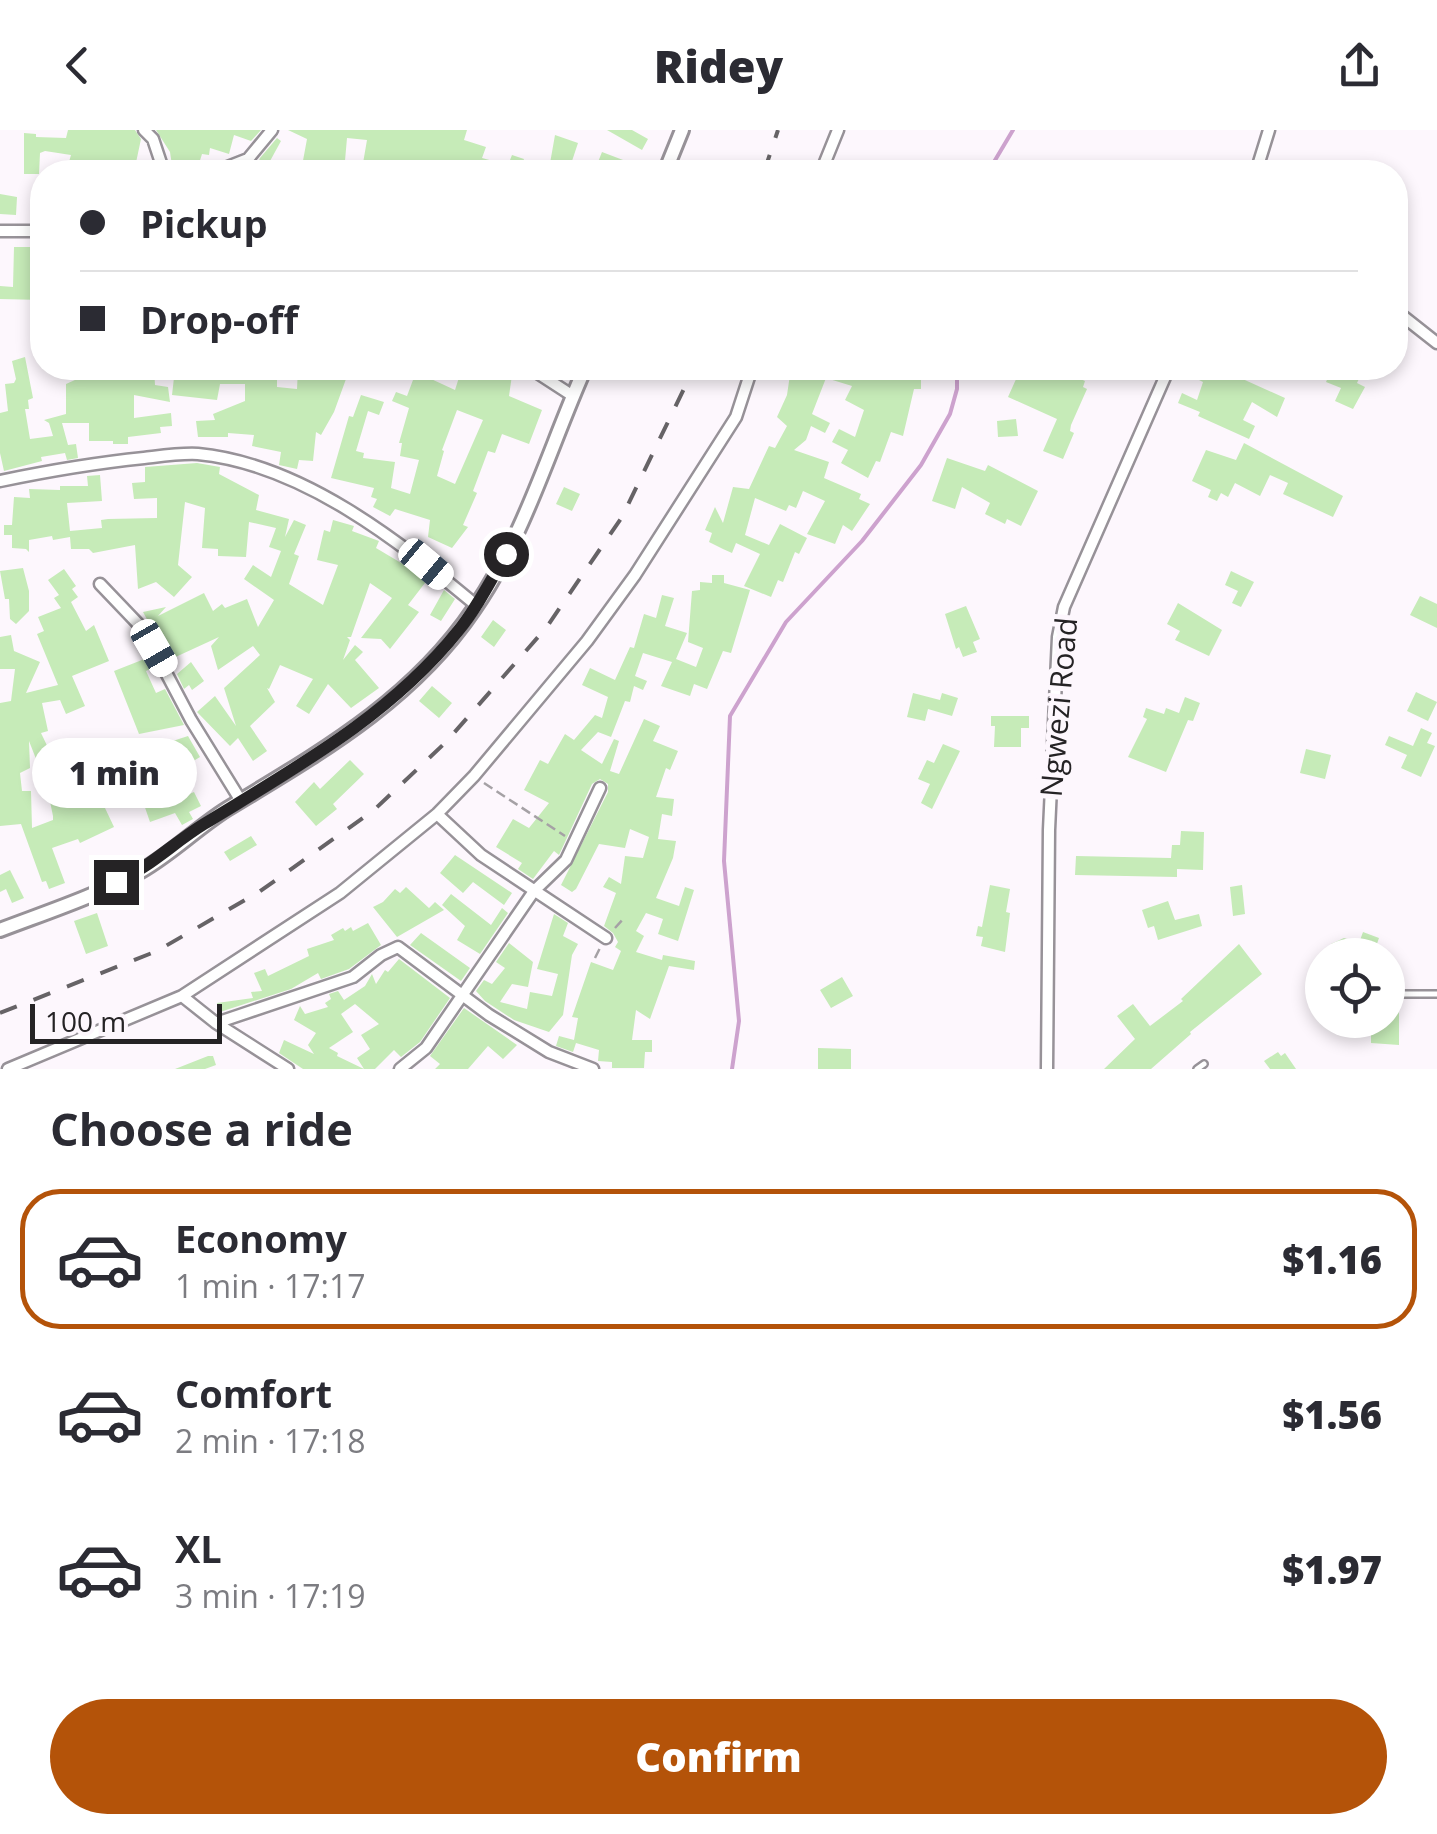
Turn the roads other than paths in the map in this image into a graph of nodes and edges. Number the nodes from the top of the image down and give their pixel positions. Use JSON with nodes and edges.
{"nodes":[{"id":1,"x":144,"y":130,"type":"edge"},
{"id":2,"x":272,"y":130,"type":"edge"},
{"id":3,"x":682,"y":130,"type":"edge"},
{"id":4,"x":838,"y":130,"type":"edge"},
{"id":5,"x":1269,"y":130,"type":"edge"},
{"id":6,"x":160,"y":160,"type":"edge"},
{"id":7,"x":245,"y":160,"type":"edge"},
{"id":8,"x":670,"y":160,"type":"edge"},
{"id":9,"x":825,"y":160,"type":"edge"},
{"id":10,"x":1260,"y":160,"type":"edge"},
{"id":11,"x":0,"y":231,"type":"edge"},
{"id":12,"x":30,"y":232,"type":"edge"},
{"id":13,"x":1408,"y":320,"type":"edge"},
{"id":14,"x":1437,"y":343,"type":"edge"},
{"id":15,"x":548,"y":380,"type":"edge"},
{"id":16,"x":579,"y":380,"type":"edge"},
{"id":17,"x":748,"y":380,"type":"edge"},
{"id":18,"x":1165,"y":380,"type":"edge"},
{"id":19,"x":572,"y":396,"type":"junction"},
{"id":20,"x":0,"y":481,"type":"edge"},
{"id":21,"x":100,"y":584,"type":"dead end"},
{"id":22,"x":477,"y":606,"type":"junction"},
{"id":23,"x":600,"y":788,"type":"dead end"},
{"id":24,"x":240,"y":801,"type":"junction"},
{"id":25,"x":436,"y":814,"type":"junction"},
{"id":26,"x":534,"y":891,"type":"junction"},
{"id":27,"x":0,"y":930,"type":"edge"},
{"id":28,"x":606,"y":938,"type":"dead end"},
{"id":29,"x":1405,"y":994,"type":"edge"},
{"id":30,"x":1437,"y":994,"type":"edge"},
{"id":31,"x":182,"y":996,"type":"junction"},
{"id":32,"x":462,"y":996,"type":"junction"},
{"id":33,"x":216,"y":1023,"type":"junction"},
{"id":34,"x":1204,"y":1064,"type":"dead end"},
{"id":35,"x":8,"y":1069,"type":"edge"},
{"id":36,"x":288,"y":1069,"type":"edge"},
{"id":37,"x":400,"y":1069,"type":"edge"},
{"id":38,"x":593,"y":1069,"type":"edge"},
{"id":39,"x":1047,"y":1069,"type":"edge"},
{"id":40,"x":1197,"y":1069,"type":"edge"}],
"edges":[{"from":1,"to":6,"type":"street"},
{"from":2,"to":7,"type":"street"},
{"from":3,"to":8,"type":"street"},
{"from":4,"to":9,"type":"street"},
{"from":5,"to":10,"type":"street"},
{"from":11,"to":12,"type":"street"},
{"from":13,"to":14,"type":"street"},
{"from":15,"to":19,"type":"street"},
{"from":16,"to":19,"type":"street"},
{"from":17,"to":25,"type":"street"},
{"from":18,"to":39,"type":"street","name":"Ngwezi Road"},
{"from":19,"to":22,"type":"street"},
{"from":20,"to":22,"type":"street"},
{"from":21,"to":24,"type":"street"},
{"from":22,"to":24,"type":"street"},
{"from":23,"to":26,"type":"street"},
{"from":24,"to":27,"type":"street"},
{"from":25,"to":26,"type":"street"},
{"from":25,"to":31,"type":"street"},
{"from":26,"to":28,"type":"street"},
{"from":26,"to":32,"type":"street"},
{"from":29,"to":30,"type":"lane"},
{"from":31,"to":33,"type":"street"},
{"from":31,"to":35,"type":"street"},
{"from":32,"to":33,"type":"street"},
{"from":32,"to":37,"type":"street"},
{"from":32,"to":38,"type":"street"},
{"from":33,"to":36,"type":"street"},
{"from":34,"to":40,"type":"lane"}]}
